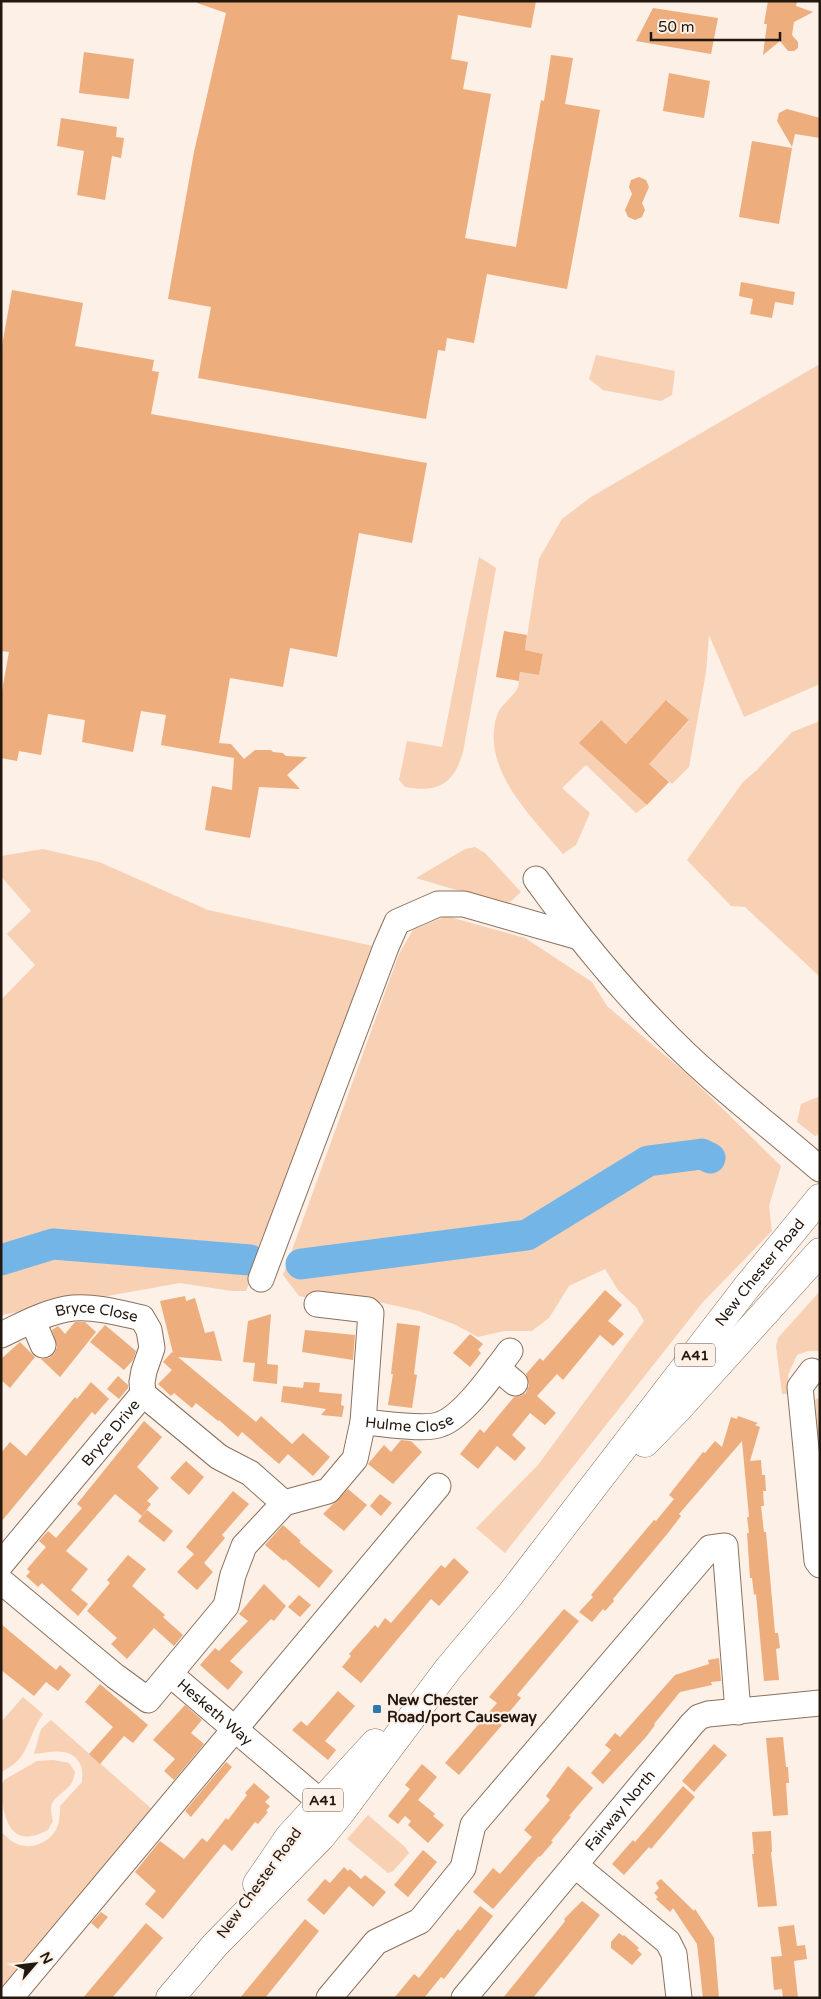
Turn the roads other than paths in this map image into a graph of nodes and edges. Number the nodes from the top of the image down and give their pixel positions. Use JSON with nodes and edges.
{"nodes":[{"id":1,"x":536,"y":879,"type":"dead end"},
{"id":2,"x":579,"y":937,"type":"junction"},
{"id":3,"x":820,"y":1169,"type":"edge"},
{"id":4,"x":820,"y":1198,"type":"edge"},
{"id":5,"x":820,"y":1252,"type":"edge"},
{"id":6,"x":261,"y":1279,"type":"dead end"},
{"id":7,"x":317,"y":1304,"type":"dead end"},
{"id":8,"x":33,"y":1321,"type":"junction"},
{"id":9,"x":1,"y":1335,"type":"edge"},
{"id":10,"x":43,"y":1345,"type":"dead end"},
{"id":11,"x":507,"y":1367,"type":"dead end"},
{"id":12,"x":812,"y":1371,"type":"dead end"},
{"id":13,"x":143,"y":1394,"type":"junction"},
{"id":14,"x":364,"y":1422,"type":"junction"},
{"id":15,"x":438,"y":1486,"type":"dead end"},
{"id":16,"x":284,"y":1503,"type":"junction"},
{"id":17,"x":573,"y":1514,"type":"junction"},
{"id":18,"x":1,"y":1564,"type":"edge"},
{"id":19,"x":820,"y":1565,"type":"edge"},
{"id":20,"x":1,"y":1581,"type":"edge"},
{"id":21,"x":170,"y":1674,"type":"junction"},
{"id":22,"x":820,"y":1703,"type":"edge"},
{"id":23,"x":738,"y":1712,"type":"junction"},
{"id":24,"x":235,"y":1729,"type":"junction"},
{"id":25,"x":330,"y":1809,"type":"junction"},
{"id":26,"x":575,"y":1865,"type":"junction"},
{"id":27,"x":10,"y":1998,"type":"edge"},
{"id":28,"x":170,"y":1998,"type":"edge"},
{"id":29,"x":329,"y":1998,"type":"edge"},
{"id":30,"x":464,"y":1998,"type":"edge"},
{"id":31,"x":679,"y":1998,"type":"edge"}],
"edges":[{"from":1,"to":2,"type":"street"},
{"from":2,"to":3,"type":"street"},
{"from":2,"to":6,"type":"street"},
{"from":4,"to":17,"type":"highway","name":"New Chester Road","number":"A41"},
{"from":5,"to":17,"type":"highway","name":"New Chester Road","number":"A41"},
{"from":7,"to":14,"type":"street"},
{"from":8,"to":9,"type":"street","name":"Bryce Close"},
{"from":8,"to":10,"type":"street","name":"Bryce Close"},
{"from":8,"to":13,"type":"street","name":"Bryce Close"},
{"from":11,"to":14,"type":"street","name":"Hulme Close"},
{"from":12,"to":19,"type":"street"},
{"from":13,"to":16,"type":"street","name":"Bryce Drive"},
{"from":13,"to":18,"type":"street","name":"Bryce Drive"},
{"from":14,"to":16,"type":"street","name":"Hulme Close"},
{"from":15,"to":24,"type":"street"},
{"from":16,"to":21,"type":"street"},
{"from":17,"to":25,"type":"highway","name":"New Chester Road","number":"A41"},
{"from":20,"to":21,"type":"street","name":"Hesketh Way"},
{"from":21,"to":24,"type":"street","name":"Hesketh Way"},
{"from":22,"to":23,"type":"street","name":"Fairway North"},
{"from":23,"to":26,"type":"street","name":"Fairway North"},
{"from":23,"to":29,"type":"street"},
{"from":24,"to":25,"type":"street","name":"Hesketh Way"},
{"from":24,"to":27,"type":"street"},
{"from":25,"to":28,"type":"highway","name":"New Chester Road","number":"A41"},
{"from":26,"to":30,"type":"street","name":"Fairway North"},
{"from":26,"to":31,"type":"street"}]}
